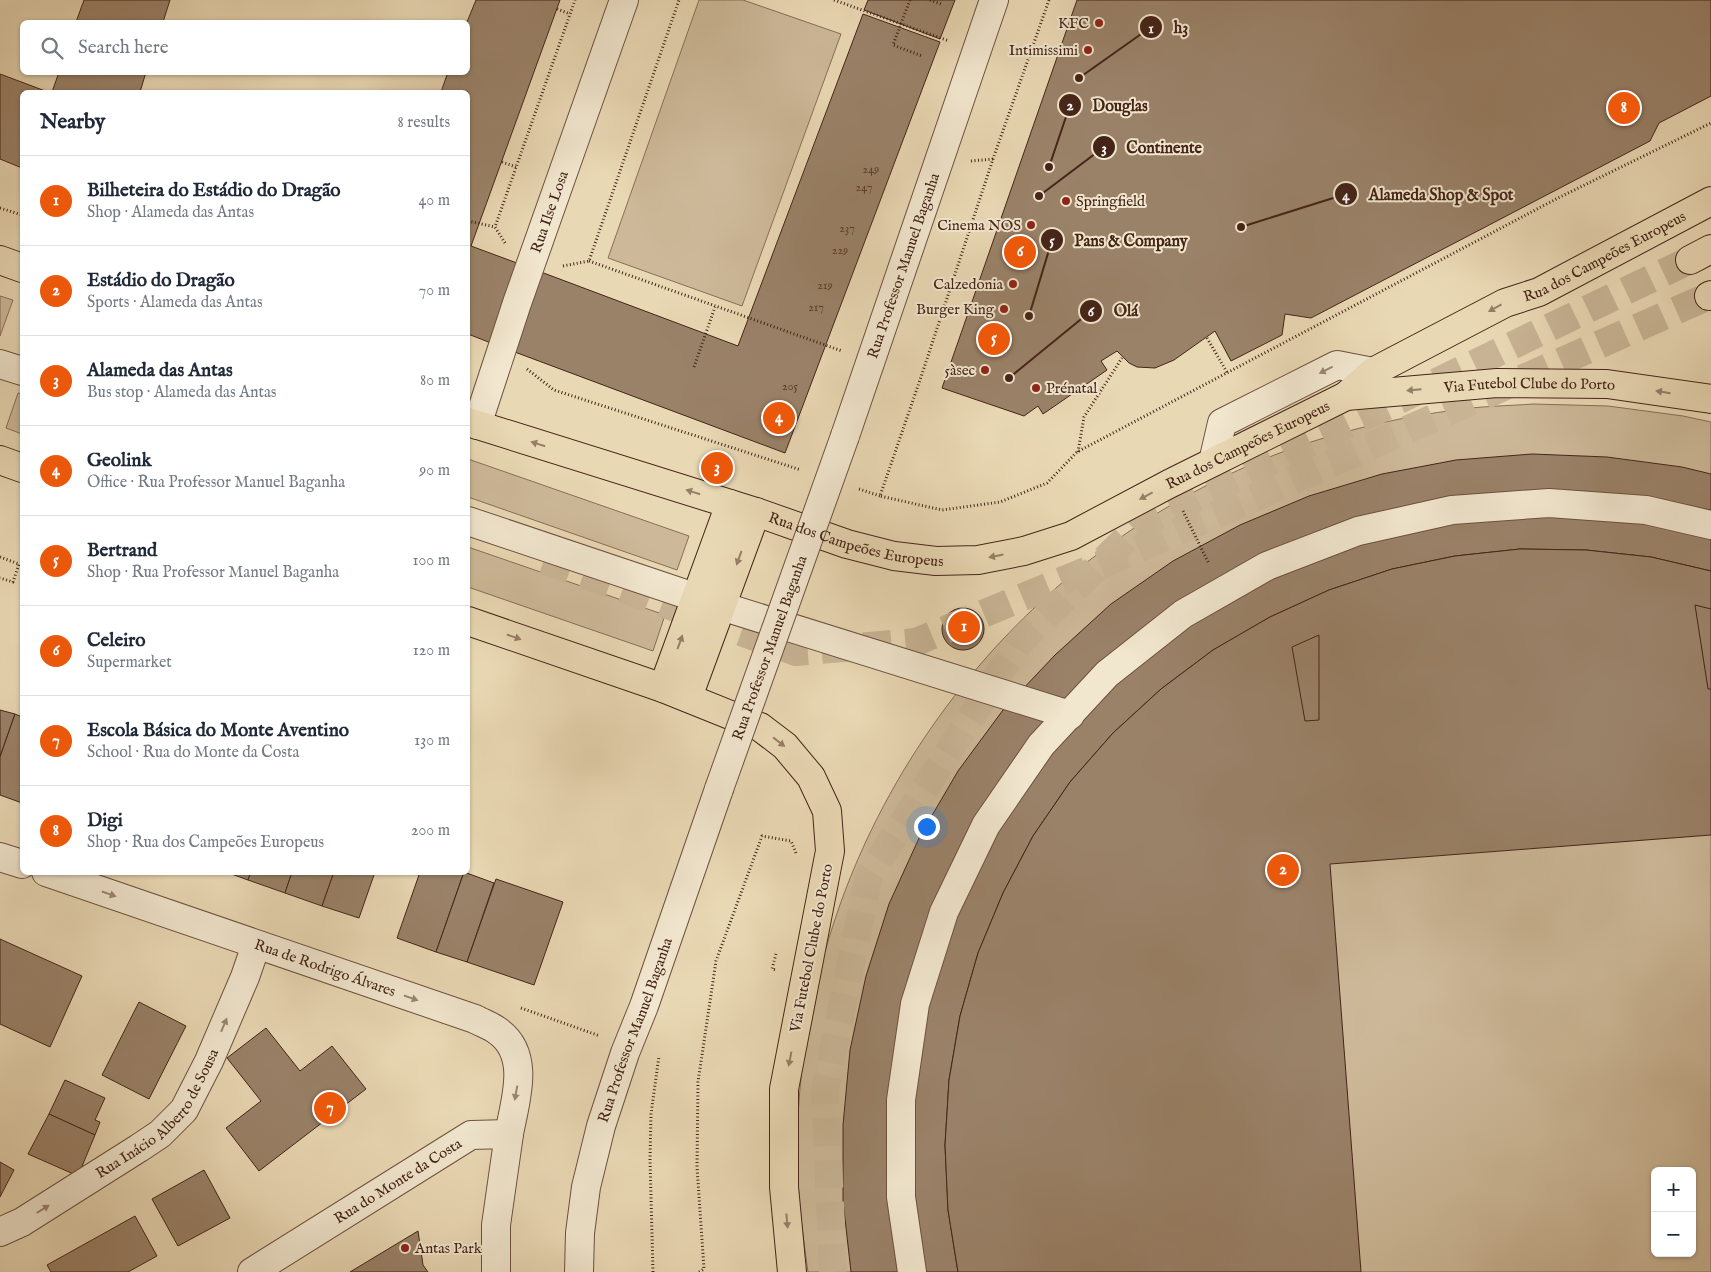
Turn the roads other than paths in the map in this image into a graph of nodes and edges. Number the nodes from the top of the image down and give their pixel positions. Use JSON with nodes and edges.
{"nodes":[{"id":1,"x":624,"y":0,"type":"edge"},
{"id":2,"x":994,"y":0,"type":"edge"},
{"id":3,"x":1711,"y":200,"type":"edge"},
{"id":4,"x":0,"y":260,"type":"edge"},
{"id":5,"x":20,"y":267,"type":"edge"},
{"id":6,"x":0,"y":364,"type":"edge"},
{"id":7,"x":20,"y":370,"type":"edge"},
{"id":8,"x":1373,"y":372,"type":"junction"},
{"id":9,"x":1346,"y":396,"type":"junction"},
{"id":10,"x":1711,"y":400,"type":"edge"},
{"id":11,"x":472,"y":424,"type":"edge"},
{"id":12,"x":0,"y":460,"type":"edge"},
{"id":13,"x":1213,"y":462,"type":"junction"},
{"id":14,"x":20,"y":467,"type":"edge"},
{"id":15,"x":730,"y":504,"type":"junction"},
{"id":16,"x":756,"y":512,"type":"junction"},
{"id":17,"x":470,"y":522,"type":"edge"},
{"id":18,"x":1711,"y":526,"type":"edge"},
{"id":19,"x":696,"y":597,"type":"junction"},
{"id":20,"x":722,"y":606,"type":"junction"},
{"id":21,"x":470,"y":622,"type":"edge"},
{"id":22,"x":663,"y":688,"type":"junction"},
{"id":23,"x":688,"y":697,"type":"junction"},
{"id":24,"x":1070,"y":714,"type":"junction"},
{"id":25,"x":0,"y":857,"type":"edge"},
{"id":26,"x":20,"y":863,"type":"edge"},
{"id":27,"x":55,"y":875,"type":"edge"},
{"id":28,"x":256,"y":945,"type":"junction"},
{"id":29,"x":509,"y":1134,"type":"junction"},
{"id":30,"x":0,"y":1232,"type":"edge"},
{"id":31,"x":252,"y":1272,"type":"edge"},
{"id":32,"x":496,"y":1272,"type":"edge"},
{"id":33,"x":579,"y":1272,"type":"edge"},
{"id":34,"x":792,"y":1272,"type":"edge"},
{"id":35,"x":912,"y":1272,"type":"edge"}],
"edges":[{"from":1,"to":11,"type":"street","name":"Rua Ilse Losa"},
{"from":2,"to":33,"type":"street","name":"Rua Professor Manuel Baganha","bridge":true},
{"from":3,"to":8,"type":"main road","name":"Rua dos Campeões Europeus","one_way":true},
{"from":4,"to":5,"type":"main road"},
{"from":6,"to":7,"type":"street"},
{"from":8,"to":9,"type":"main road","name":"Rua dos Campeões Europeus"},
{"from":8,"to":13,"type":"street","one_way":true},
{"from":10,"to":9,"type":"main road","name":"Via Futebol Clube do Porto","one_way":true},
{"from":9,"to":13,"type":"main road","name":"Rua dos Campeões Europeus"},
{"from":15,"to":11,"type":"main road","name":"Rua dos Campeões Europeus","one_way":true},
{"from":12,"to":14,"type":"main road"},
{"from":13,"to":16,"type":"main road","name":"Rua dos Campeões Europeus","one_way":true},
{"from":15,"to":16,"type":"main road","name":"Rua dos Campeões Europeus"},
{"from":15,"to":19,"type":"main road"},
{"from":16,"to":20,"type":"main road","one_way":true},
{"from":17,"to":19,"type":"street"},
{"from":18,"to":24,"type":"street"},
{"from":19,"to":20,"type":"street"},
{"from":22,"to":19,"type":"main road","one_way":true},
{"from":20,"to":23,"type":"main road"},
{"from":20,"to":24,"type":"street"},
{"from":21,"to":22,"type":"main road","name":"Via Futebol Clube do Porto","one_way":true},
{"from":22,"to":23,"type":"main road","name":"Via Futebol Clube do Porto"},
{"from":23,"to":34,"type":"main road","name":"Via Futebol Clube do Porto","one_way":true},
{"from":24,"to":35,"type":"street"},
{"from":25,"to":26,"type":"street"},
{"from":27,"to":28,"type":"street","name":"Rua de Rodrigo Álvares","one_way":true},
{"from":28,"to":29,"type":"street","name":"Rua de Rodrigo Álvares","one_way":true},
{"from":30,"to":28,"type":"street","name":"Rua Inácio Alberto de Sousa","one_way":true},
{"from":29,"to":31,"type":"street","name":"Rua do Monte da Costa"},
{"from":29,"to":32,"type":"street"}]}
